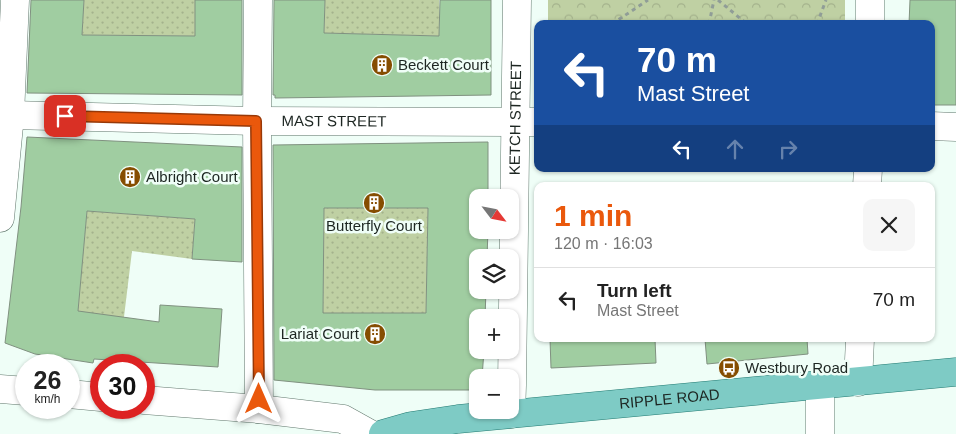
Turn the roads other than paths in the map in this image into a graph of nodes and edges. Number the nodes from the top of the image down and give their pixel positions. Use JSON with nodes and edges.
{"nodes":[{"id":1,"x":15,"y":0,"type":"edge"},
{"id":2,"x":258,"y":0,"type":"edge"},
{"id":3,"x":517,"y":0,"type":"edge"},
{"id":4,"x":870,"y":0,"type":"edge"},
{"id":5,"x":870,"y":20,"type":"edge"},
{"id":6,"x":10,"y":115,"type":"junction"},
{"id":7,"x":256,"y":121,"type":"junction"},
{"id":8,"x":527,"y":122,"type":"edge"},
{"id":9,"x":935,"y":126,"type":"edge"},
{"id":10,"x":956,"y":127,"type":"edge"},
{"id":11,"x":0,"y":218,"type":"edge"},
{"id":12,"x":860,"y":342,"type":"edge"},
{"id":13,"x":513,"y":369,"type":"edge"},
{"id":14,"x":956,"y":372,"type":"edge"},
{"id":15,"x":858,"y":382,"type":"junction"},
{"id":16,"x":820,"y":385,"type":"junction"},
{"id":17,"x":0,"y":389,"type":"edge"},
{"id":18,"x":15,"y":390,"type":"edge"},
{"id":19,"x":155,"y":401,"type":"edge"},
{"id":20,"x":259,"y":409,"type":"junction"},
{"id":21,"x":519,"y":413,"type":"edge"},
{"id":22,"x":469,"y":418,"type":"edge"},
{"id":23,"x":370,"y":434,"type":"edge"},
{"id":24,"x":384,"y":434,"type":"edge"},
{"id":25,"x":820,"y":434,"type":"edge"}],
"edges":[{"from":1,"to":6,"type":"street"},
{"from":2,"to":7,"type":"street"},
{"from":3,"to":8,"type":"street","name":"KETCH STREET"},
{"from":4,"to":5,"type":"street"},
{"from":6,"to":7,"type":"street","name":"MAST STREET"},
{"from":6,"to":11,"type":"street"},
{"from":7,"to":8,"type":"street","name":"MAST STREET"},
{"from":7,"to":20,"type":"street"},
{"from":8,"to":13,"type":"street","name":"KETCH STREET"},
{"from":9,"to":10,"type":"street"},
{"from":12,"to":15,"type":"street"},
{"from":14,"to":15,"type":"main road","name":"RIPPLE ROAD"},
{"from":15,"to":16,"type":"main road","name":"RIPPLE ROAD"},
{"from":16,"to":21,"type":"main road","name":"RIPPLE ROAD"},
{"from":16,"to":25,"type":"street"},
{"from":17,"to":18,"type":"street"},
{"from":19,"to":20,"type":"street"},
{"from":20,"to":23,"type":"street"},
{"from":22,"to":24,"type":"main road","name":"RIPPLE ROAD"}]}
